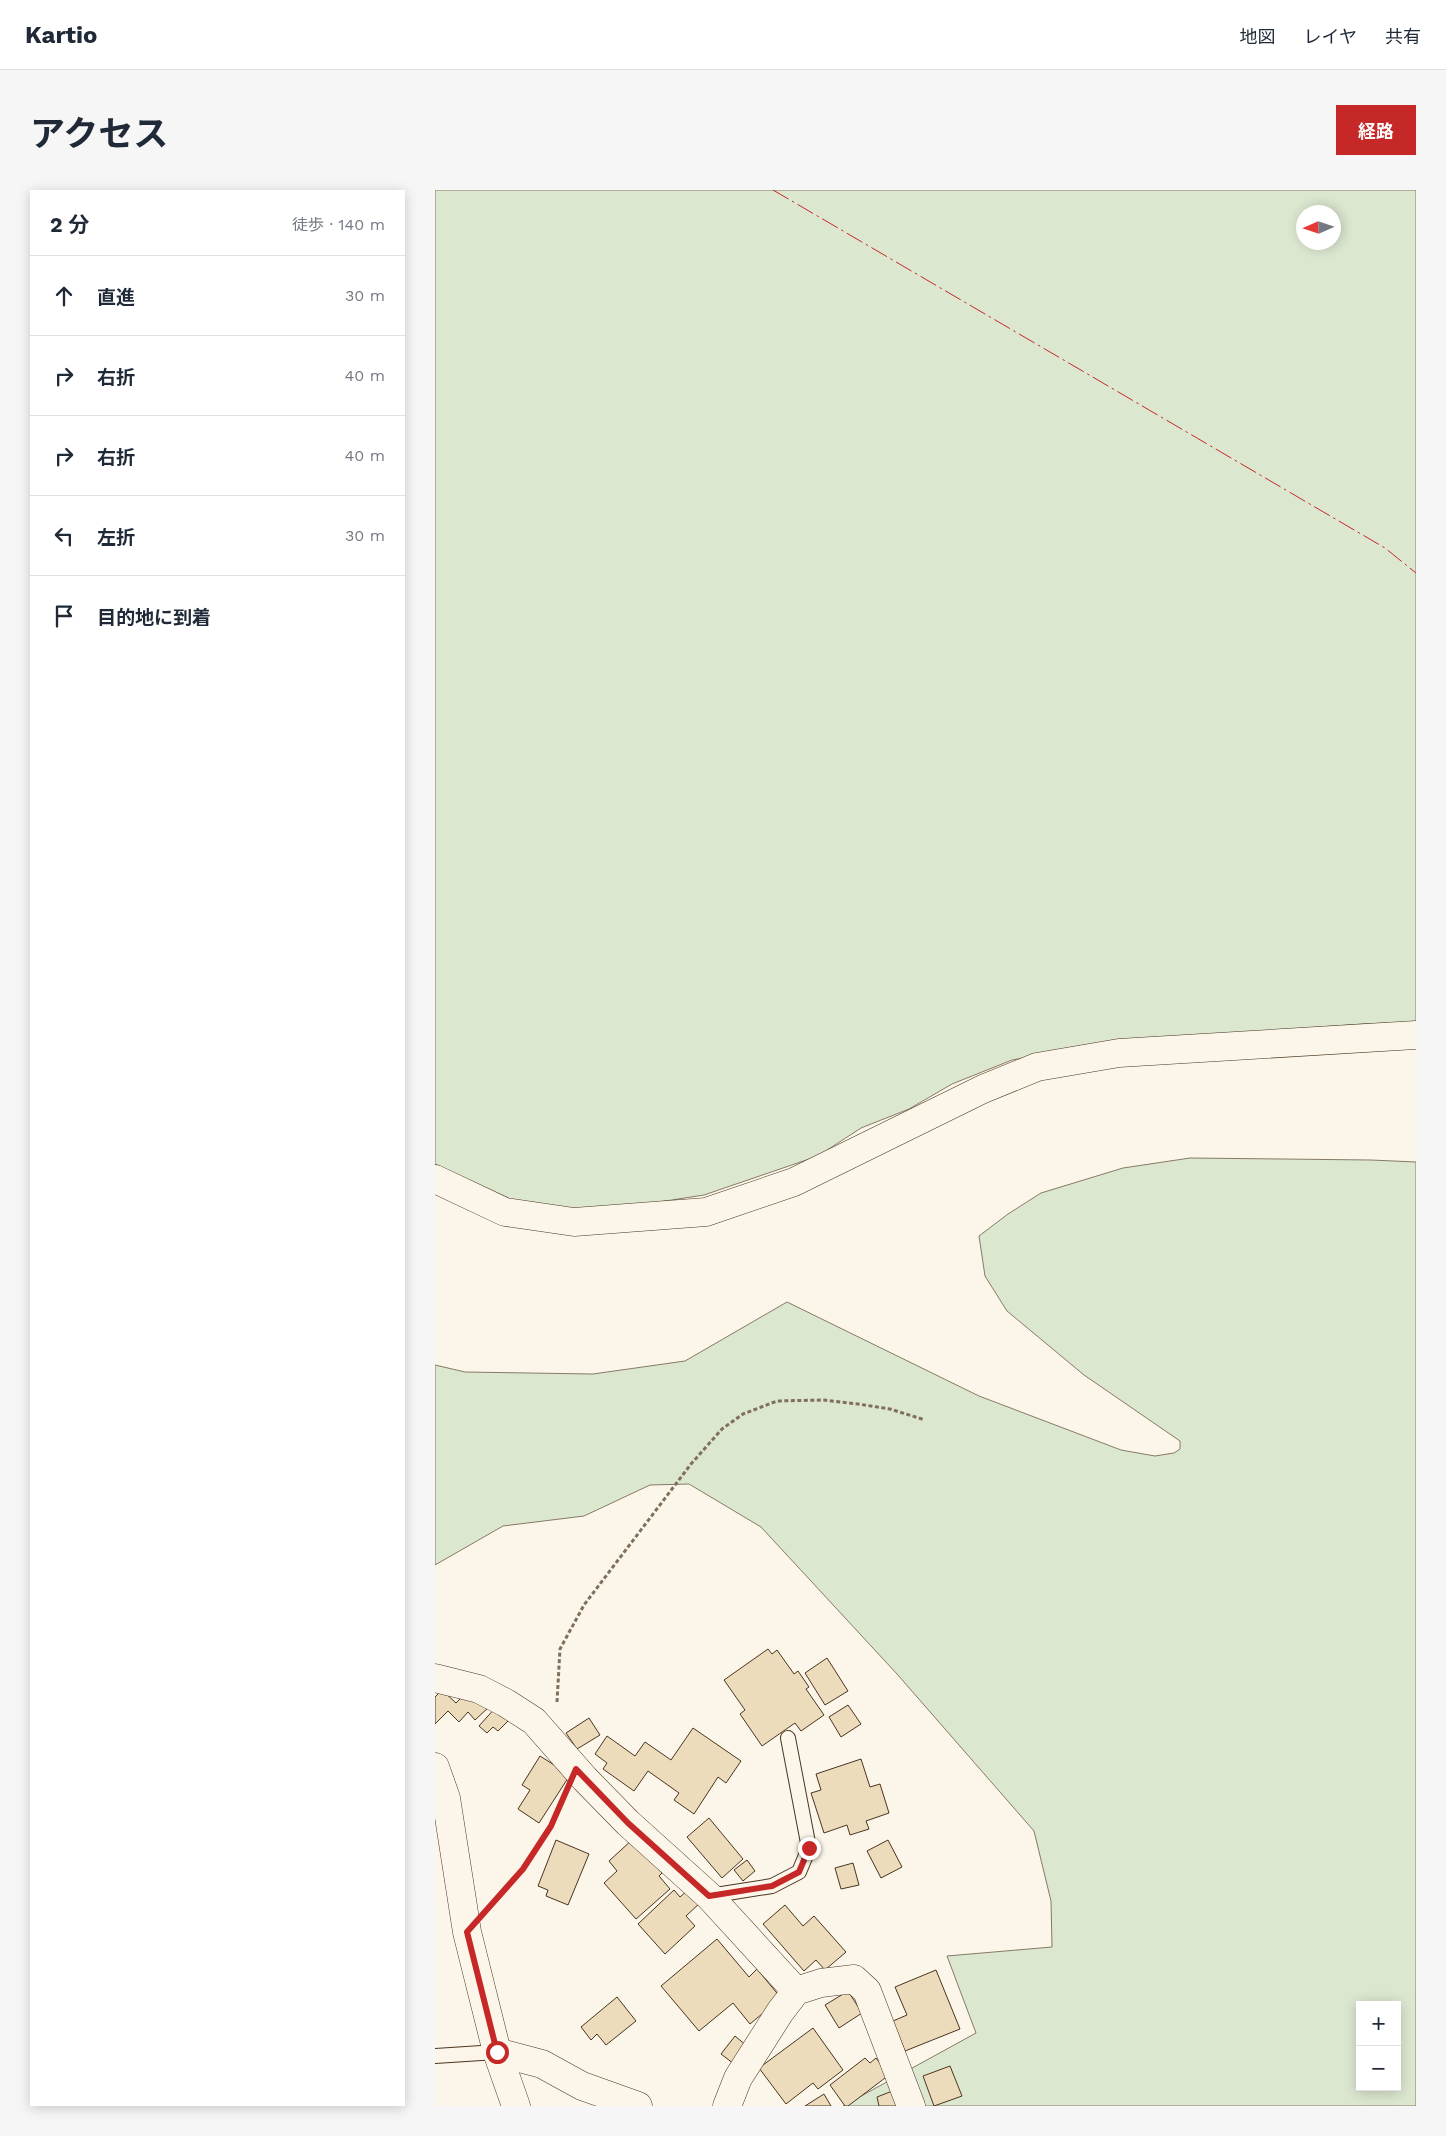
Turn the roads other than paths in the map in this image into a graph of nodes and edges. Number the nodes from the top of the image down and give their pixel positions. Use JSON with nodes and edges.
{"nodes":[{"id":1,"x":1416,"y":1035,"type":"edge"},
{"id":2,"x":435,"y":1178,"type":"edge"},
{"id":3,"x":435,"y":1678,"type":"edge"},
{"id":4,"x":788,"y":1738,"type":"dead end"},
{"id":5,"x":435,"y":1767,"type":"edge"},
{"id":6,"x":709,"y":1896,"type":"junction"},
{"id":7,"x":796,"y":1991,"type":"junction"},
{"id":8,"x":497,"y":2052,"type":"junction"},
{"id":9,"x":435,"y":2056,"type":"edge"},
{"id":10,"x":516,"y":2106,"type":"edge"},
{"id":11,"x":638,"y":2106,"type":"edge"},
{"id":12,"x":727,"y":2106,"type":"edge"},
{"id":13,"x":911,"y":2106,"type":"edge"}],
"edges":[{"from":1,"to":2,"type":"street"},
{"from":3,"to":6,"type":"street"},
{"from":4,"to":6,"type":"lane"},
{"from":5,"to":8,"type":"street"},
{"from":6,"to":7,"type":"street"},
{"from":7,"to":12,"type":"street"},
{"from":7,"to":13,"type":"street"},
{"from":8,"to":9,"type":"lane"},
{"from":8,"to":10,"type":"street"},
{"from":8,"to":11,"type":"street"}]}
